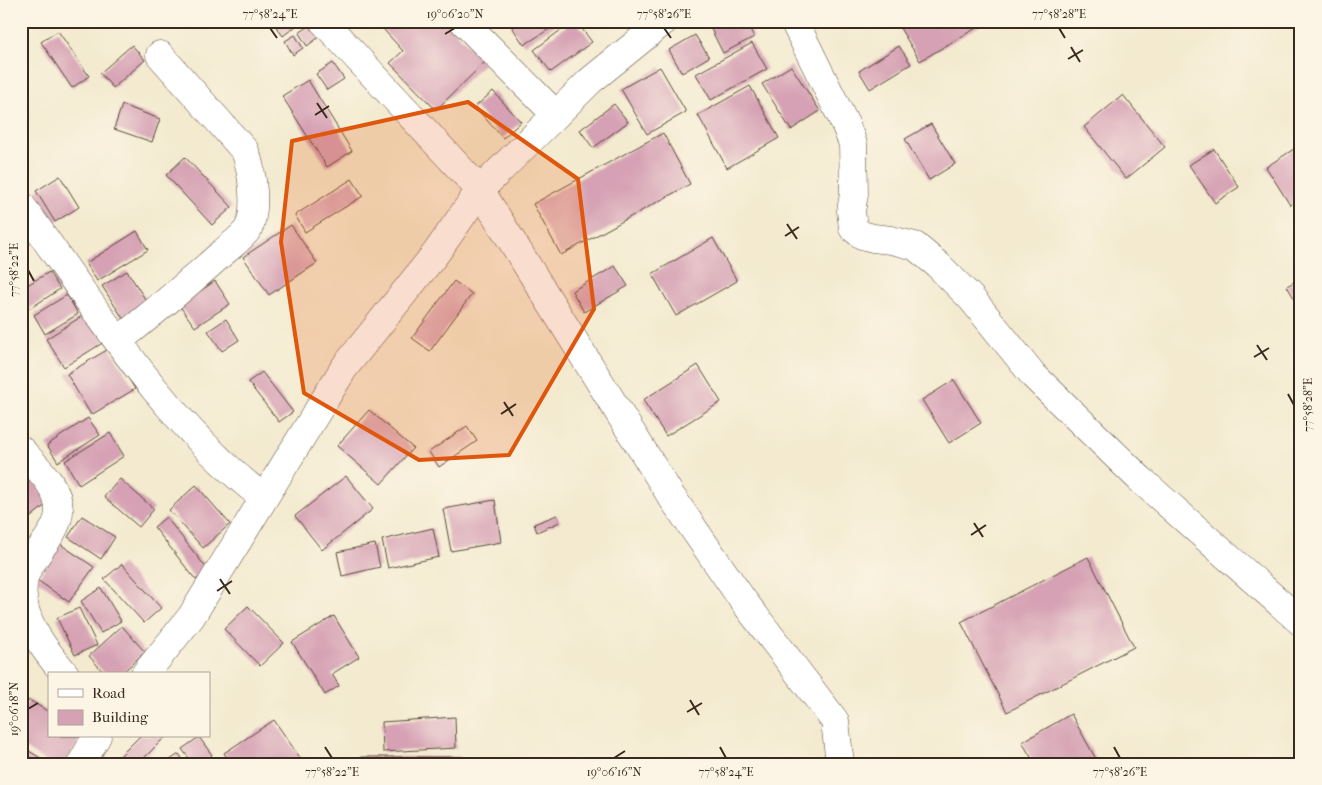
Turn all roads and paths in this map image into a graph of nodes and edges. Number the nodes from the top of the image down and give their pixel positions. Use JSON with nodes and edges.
{"nodes":[{"id":1,"x":322,"y":21,"type":"edge"},
{"id":2,"x":463,"y":21,"type":"edge"},
{"id":3,"x":664,"y":21,"type":"edge"},
{"id":4,"x":794,"y":21,"type":"edge"},
{"id":5,"x":160,"y":55,"type":"dead end"},
{"id":6,"x":556,"y":115,"type":"junction"},
{"id":7,"x":480,"y":190,"type":"junction"},
{"id":8,"x":21,"y":205,"type":"edge"},
{"id":9,"x":118,"y":341,"type":"junction"},
{"id":10,"x":21,"y":450,"type":"edge"},
{"id":11,"x":264,"y":498,"type":"junction"},
{"id":12,"x":1301,"y":622,"type":"edge"},
{"id":13,"x":63,"y":672,"type":"edge"},
{"id":14,"x":146,"y":672,"type":"edge"},
{"id":15,"x":96,"y":738,"type":"edge"},
{"id":16,"x":81,"y":764,"type":"edge"},
{"id":17,"x":840,"y":764,"type":"edge"}],
"edges":[{"from":1,"to":7,"type":"street"},
{"from":2,"to":6,"type":"street"},
{"from":3,"to":6,"type":"street"},
{"from":4,"to":12,"type":"street"},
{"from":5,"to":9,"type":"street"},
{"from":6,"to":7,"type":"street"},
{"from":7,"to":11,"type":"street"},
{"from":7,"to":17,"type":"street"},
{"from":8,"to":9,"type":"street"},
{"from":9,"to":11,"type":"street"},
{"from":10,"to":13,"type":"street"},
{"from":11,"to":14,"type":"street"},
{"from":15,"to":16,"type":"street"}]}
